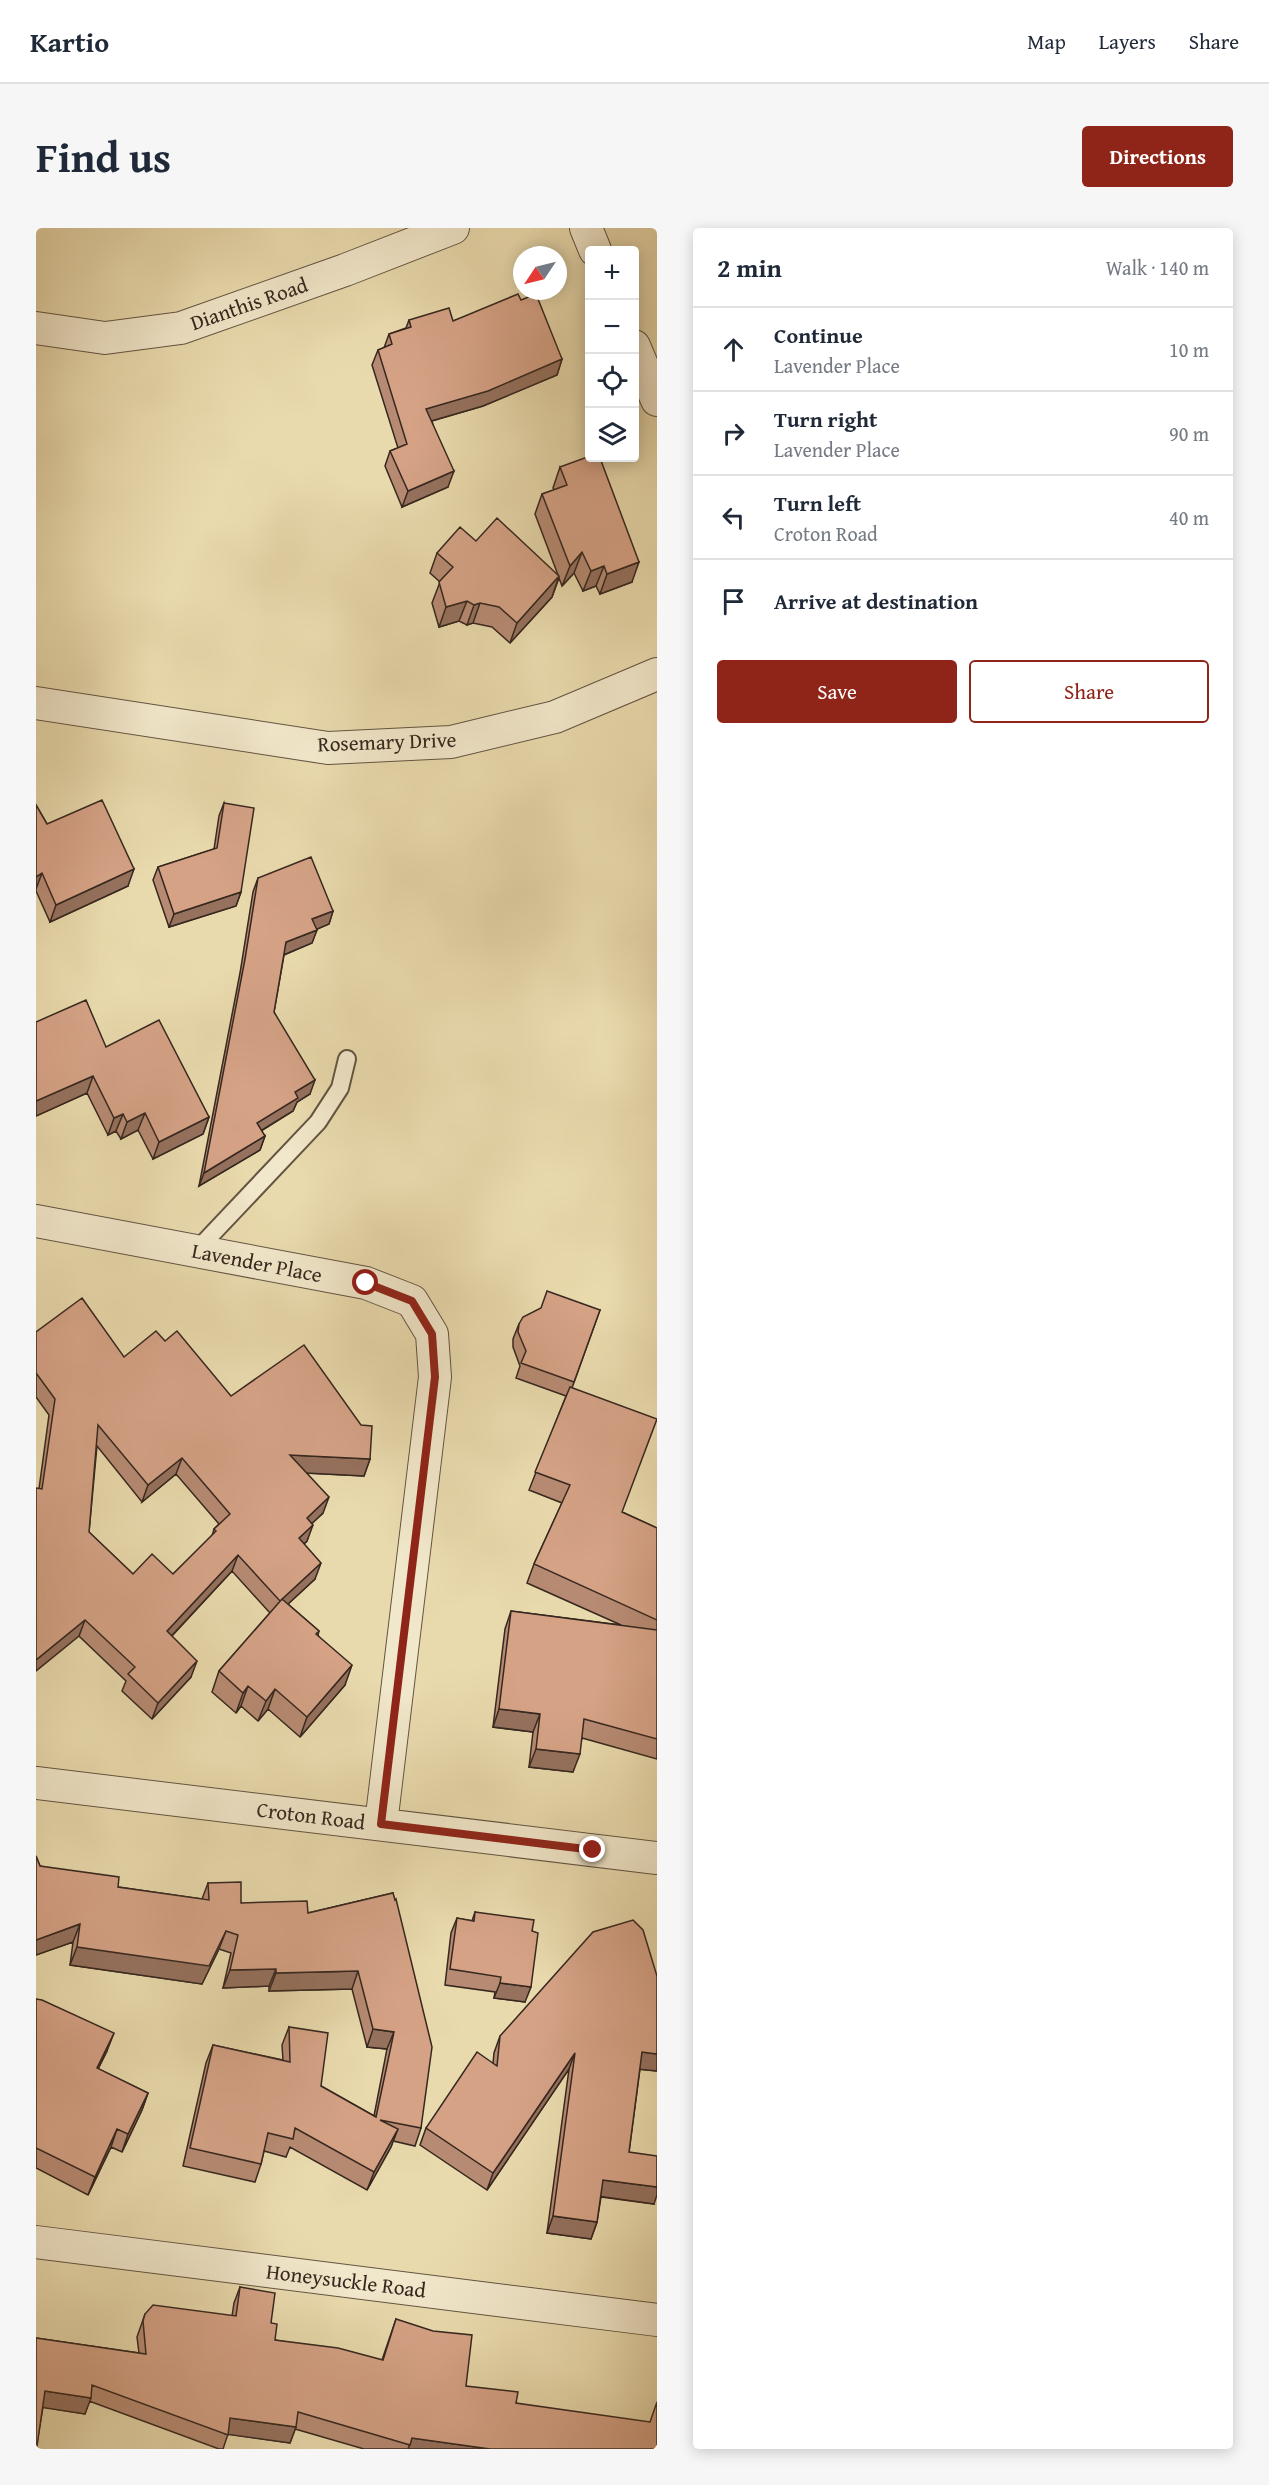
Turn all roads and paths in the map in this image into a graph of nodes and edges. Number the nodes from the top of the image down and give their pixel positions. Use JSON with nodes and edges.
{"nodes":[{"id":1,"x":453,"y":228,"type":"edge"},
{"id":2,"x":586,"y":228,"type":"edge"},
{"id":3,"x":593,"y":246,"type":"edge"},
{"id":4,"x":36,"y":328,"type":"edge"},
{"id":5,"x":637,"y":354,"type":"edge"},
{"id":6,"x":657,"y":400,"type":"edge"},
{"id":7,"x":657,"y":674,"type":"edge"},
{"id":8,"x":36,"y":702,"type":"edge"},
{"id":9,"x":347,"y":1059,"type":"dead end"},
{"id":10,"x":36,"y":1221,"type":"edge"},
{"id":11,"x":196,"y":1251,"type":"junction"},
{"id":12,"x":36,"y":1783,"type":"edge"},
{"id":13,"x":381,"y":1824,"type":"junction"},
{"id":14,"x":657,"y":1858,"type":"edge"},
{"id":15,"x":36,"y":2242,"type":"edge"},
{"id":16,"x":657,"y":2320,"type":"edge"}],
"edges":[{"from":1,"to":4,"type":"street","name":"Dianthis Road"},
{"from":2,"to":3,"type":"street"},
{"from":5,"to":6,"type":"street"},
{"from":7,"to":8,"type":"street","name":"Rosemary Drive"},
{"from":9,"to":11,"type":"lane"},
{"from":10,"to":11,"type":"street","name":"Lavender Place"},
{"from":11,"to":13,"type":"street","name":"Lavender Place"},
{"from":12,"to":13,"type":"street","name":"Croton Road"},
{"from":13,"to":14,"type":"street","name":"Croton Road"},
{"from":15,"to":16,"type":"street","name":"Honeysuckle Road"}]}
